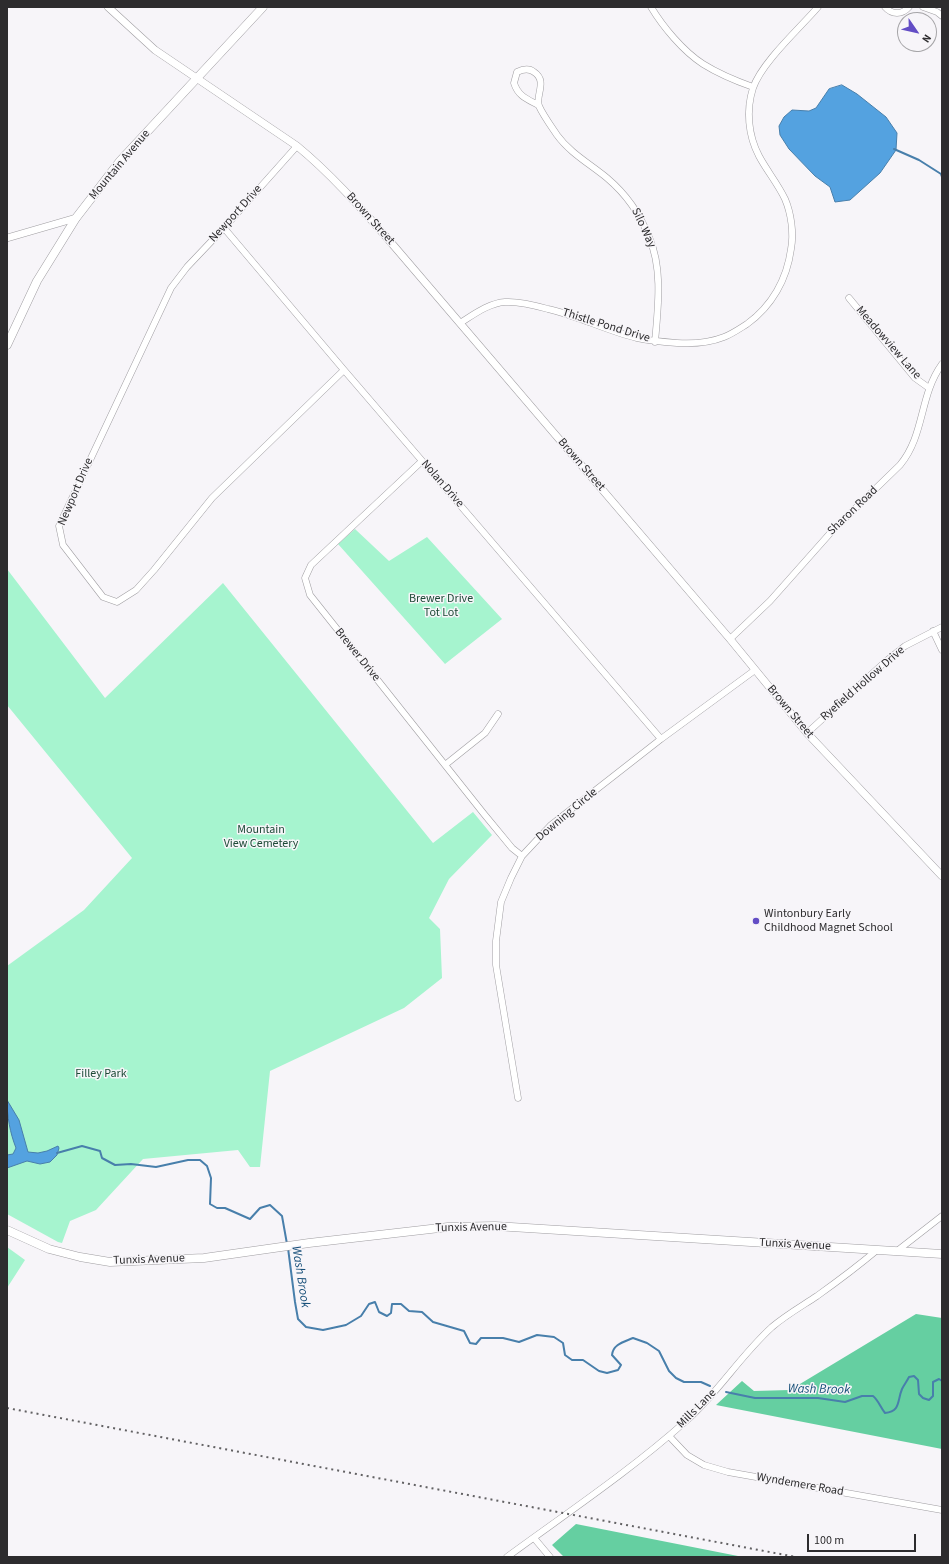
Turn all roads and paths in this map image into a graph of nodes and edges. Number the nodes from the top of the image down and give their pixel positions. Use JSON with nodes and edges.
{"nodes":[{"id":1,"x":108,"y":7,"type":"edge"},
{"id":2,"x":263,"y":7,"type":"edge"},
{"id":3,"x":652,"y":7,"type":"edge"},
{"id":4,"x":818,"y":7,"type":"edge"},
{"id":5,"x":885,"y":7,"type":"edge"},
{"id":6,"x":909,"y":7,"type":"edge"},
{"id":7,"x":923,"y":7,"type":"edge"},
{"id":8,"x":942,"y":16,"type":"edge"},
{"id":9,"x":197,"y":79,"type":"junction"},
{"id":10,"x":753,"y":87,"type":"junction"},
{"id":11,"x":538,"y":105,"type":"junction"},
{"id":12,"x":297,"y":146,"type":"junction"},
{"id":13,"x":76,"y":218,"type":"junction"},
{"id":14,"x":224,"y":228,"type":"junction"},
{"id":15,"x":8,"y":237,"type":"edge"},
{"id":16,"x":849,"y":298,"type":"dead end"},
{"id":17,"x":460,"y":323,"type":"junction"},
{"id":18,"x":655,"y":342,"type":"junction"},
{"id":19,"x":7,"y":345,"type":"edge"},
{"id":20,"x":942,"y":364,"type":"edge"},
{"id":21,"x":344,"y":370,"type":"junction"},
{"id":22,"x":929,"y":388,"type":"junction"},
{"id":23,"x":422,"y":461,"type":"junction"},
{"id":24,"x":942,"y":627,"type":"edge"},
{"id":25,"x":933,"y":631,"type":"junction"},
{"id":26,"x":730,"y":639,"type":"junction"},
{"id":27,"x":942,"y":650,"type":"edge"},
{"id":28,"x":755,"y":670,"type":"junction"},
{"id":29,"x":498,"y":714,"type":"dead end"},
{"id":30,"x":807,"y":733,"type":"junction"},
{"id":31,"x":661,"y":739,"type":"junction"},
{"id":32,"x":445,"y":765,"type":"junction"},
{"id":33,"x":522,"y":856,"type":"junction"},
{"id":34,"x":942,"y":876,"type":"edge"},
{"id":35,"x":518,"y":1098,"type":"dead end"},
{"id":36,"x":942,"y":1216,"type":"edge"},
{"id":37,"x":7,"y":1230,"type":"edge"},
{"id":38,"x":877,"y":1250,"type":"junction"},
{"id":39,"x":897,"y":1251,"type":"junction"},
{"id":40,"x":942,"y":1254,"type":"edge"},
{"id":41,"x":669,"y":1436,"type":"junction"},
{"id":42,"x":942,"y":1510,"type":"edge"},
{"id":43,"x":534,"y":1538,"type":"junction"},
{"id":44,"x":507,"y":1557,"type":"edge"},
{"id":45,"x":550,"y":1557,"type":"edge"}],
"edges":[{"from":1,"to":9,"type":"street","name":"Brown Street"},
{"from":2,"to":9,"type":"main road","name":"Mountain Avenue"},
{"from":3,"to":10,"type":"street"},
{"from":4,"to":10,"type":"street","name":"Thistle Pond Drive"},
{"from":5,"to":6,"type":"street"},
{"from":7,"to":8,"type":"street"},
{"from":9,"to":12,"type":"street","name":"Brown Street"},
{"from":9,"to":13,"type":"main road","name":"Mountain Avenue"},
{"from":10,"to":18,"type":"street","name":"Thistle Pond Drive"},
{"from":11,"to":11,"type":"street","name":"Silo Way"},
{"from":11,"to":18,"type":"street","name":"Silo Way"},
{"from":12,"to":14,"type":"street","name":"Newport Drive"},
{"from":12,"to":17,"type":"street","name":"Brown Street"},
{"from":13,"to":15,"type":"street"},
{"from":13,"to":19,"type":"main road","name":"Mountain Avenue"},
{"from":14,"to":21,"type":"street","name":"Nolan Drive"},
{"from":14,"to":21,"type":"street","name":"Newport Drive"},
{"from":16,"to":22,"type":"street","name":"Meadowview Lane"},
{"from":17,"to":18,"type":"street","name":"Thistle Pond Drive"},
{"from":17,"to":26,"type":"street","name":"Brown Street"},
{"from":20,"to":22,"type":"street","name":"Sharon Road"},
{"from":21,"to":23,"type":"street","name":"Nolan Drive"},
{"from":22,"to":26,"type":"street","name":"Sharon Road"},
{"from":23,"to":31,"type":"street","name":"Nolan Drive"},
{"from":23,"to":32,"type":"street","name":"Brewer Drive"},
{"from":24,"to":25,"type":"street","name":"Ryefield Hollow Drive"},
{"from":25,"to":27,"type":"street"},
{"from":25,"to":30,"type":"street","name":"Ryefield Hollow Drive"},
{"from":26,"to":28,"type":"street","name":"Brown Street"},
{"from":28,"to":30,"type":"street","name":"Brown Street"},
{"from":28,"to":31,"type":"street","name":"Downing Circle"},
{"from":29,"to":32,"type":"street"},
{"from":30,"to":34,"type":"street","name":"Brown Street"},
{"from":31,"to":33,"type":"street","name":"Downing Circle"},
{"from":32,"to":33,"type":"street","name":"Brewer Drive"},
{"from":33,"to":35,"type":"street","name":"Downing Circle"},
{"from":36,"to":39,"type":"street"},
{"from":37,"to":38,"type":"main road","name":"Tunxis Avenue"},
{"from":38,"to":39,"type":"main road","name":"Tunxis Avenue"},
{"from":38,"to":41,"type":"street","name":"Mills Lane"},
{"from":39,"to":40,"type":"main road","name":"Tunxis Avenue"},
{"from":41,"to":42,"type":"street","name":"Wyndemere Road"},
{"from":41,"to":43,"type":"street","name":"Mills Lane"},
{"from":43,"to":44,"type":"street","name":"Mills Lane"},
{"from":43,"to":45,"type":"street"}]}
